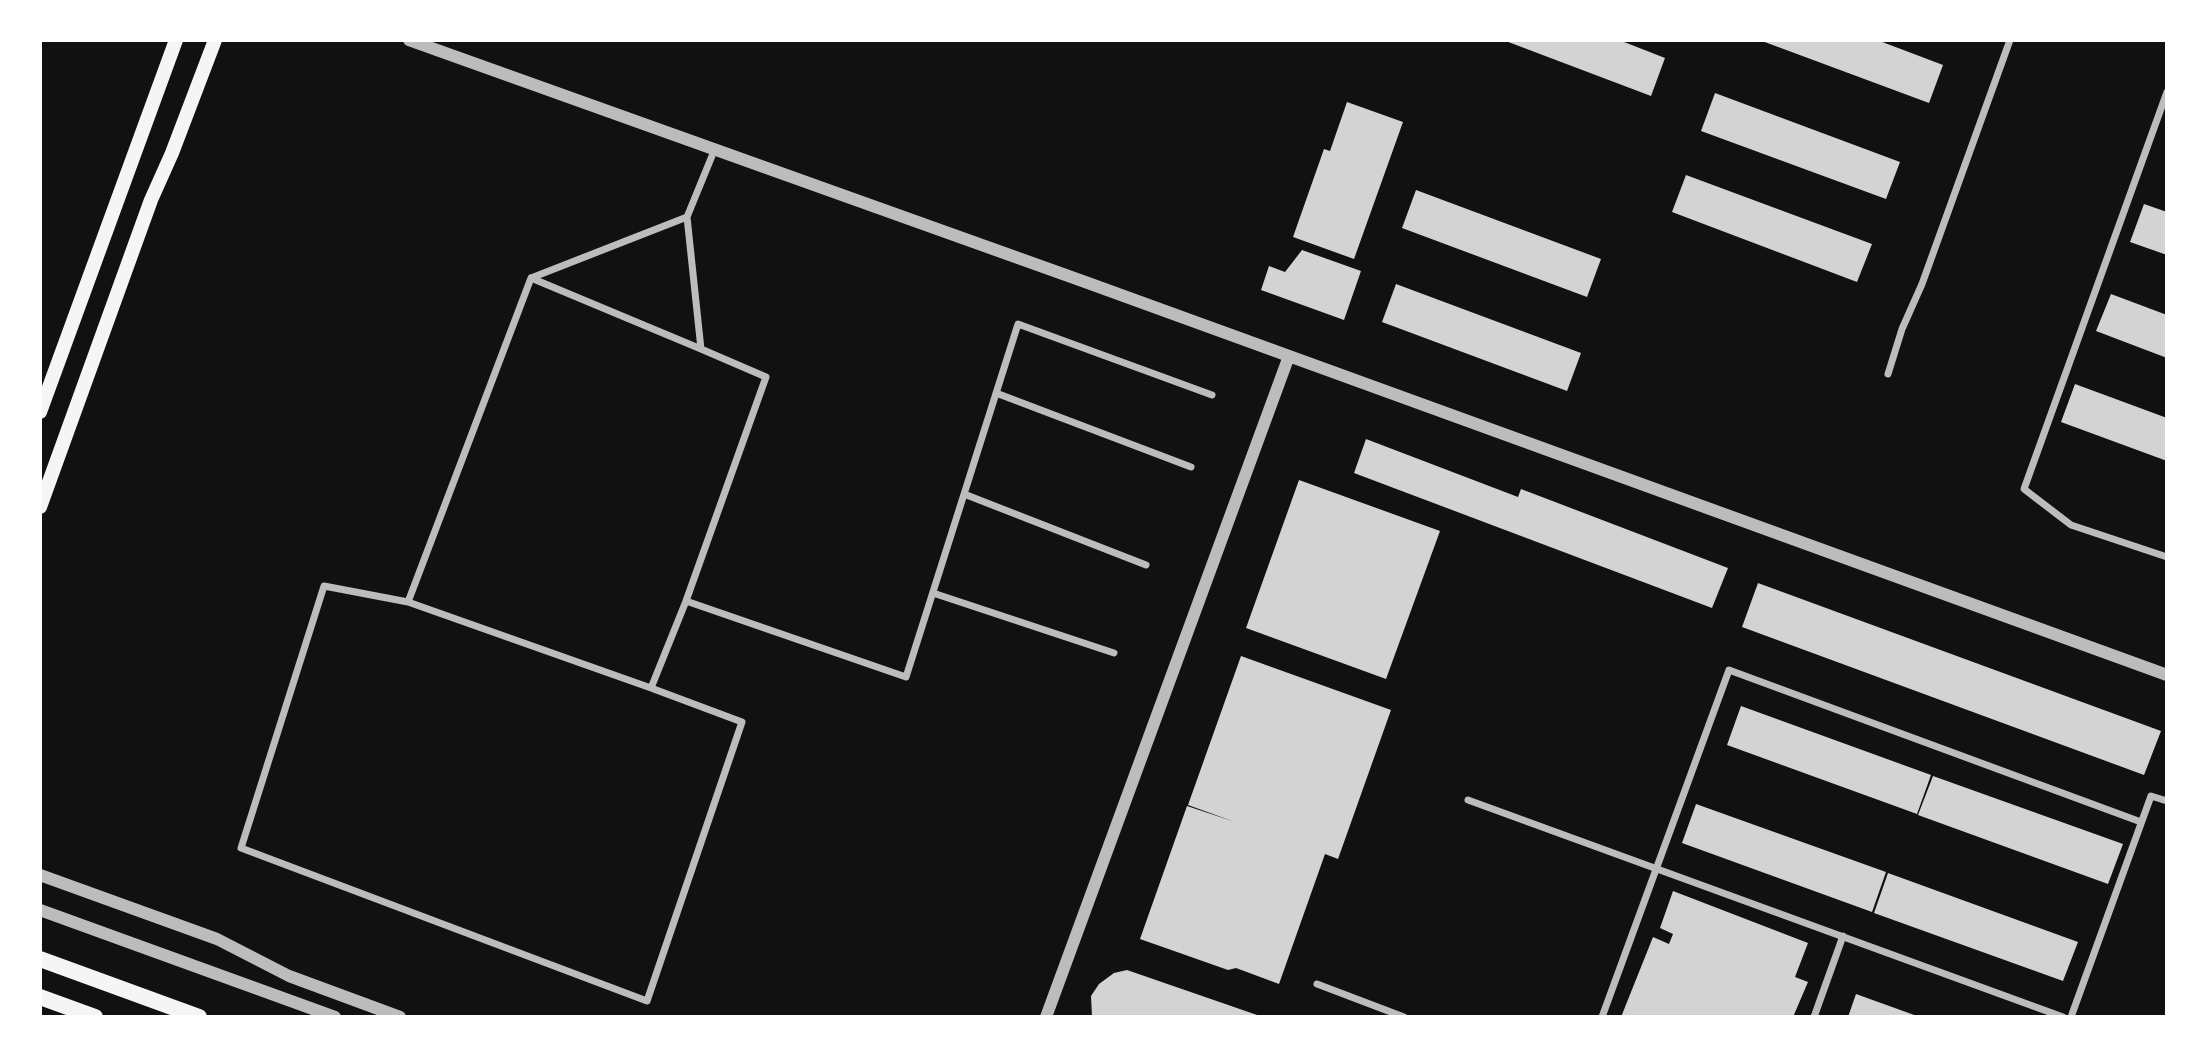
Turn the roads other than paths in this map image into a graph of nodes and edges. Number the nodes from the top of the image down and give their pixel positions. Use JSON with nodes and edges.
{"nodes":[{"id":1,"x":176,"y":40,"type":"edge"},
{"id":2,"x":215,"y":40,"type":"edge"},
{"id":3,"x":409,"y":40,"type":"edge"},
{"id":4,"x":2010,"y":40,"type":"edge"},
{"id":5,"x":2167,"y":92,"type":"edge"},
{"id":6,"x":714,"y":151,"type":"junction"},
{"id":7,"x":687,"y":217,"type":"junction"},
{"id":8,"x":531,"y":278,"type":"junction"},
{"id":9,"x":701,"y":349,"type":"junction"},
{"id":10,"x":1289,"y":356,"type":"junction"},
{"id":11,"x":1888,"y":373,"type":"dead end"},
{"id":12,"x":996,"y":393,"type":"junction"},
{"id":13,"x":1212,"y":395,"type":"dead end"},
{"id":14,"x":40,"y":412,"type":"edge"},
{"id":15,"x":1191,"y":467,"type":"dead end"},
{"id":16,"x":964,"y":494,"type":"junction"},
{"id":17,"x":40,"y":507,"type":"edge"},
{"id":18,"x":2167,"y":558,"type":"edge"},
{"id":19,"x":1146,"y":565,"type":"dead end"},
{"id":20,"x":933,"y":593,"type":"junction"},
{"id":21,"x":686,"y":601,"type":"junction"},
{"id":22,"x":408,"y":602,"type":"junction"},
{"id":23,"x":1114,"y":653,"type":"dead end"},
{"id":24,"x":2167,"y":675,"type":"edge"},
{"id":25,"x":651,"y":688,"type":"junction"},
{"id":26,"x":1468,"y":800,"type":"dead end"},
{"id":27,"x":2167,"y":802,"type":"edge"},
{"id":28,"x":2141,"y":822,"type":"junction"},
{"id":29,"x":1657,"y":867,"type":"junction"},
{"id":30,"x":40,"y":875,"type":"edge"},
{"id":31,"x":40,"y":910,"type":"edge"},
{"id":32,"x":1843,"y":936,"type":"junction"},
{"id":33,"x":40,"y":959,"type":"edge"},
{"id":34,"x":1317,"y":984,"type":"dead end"},
{"id":35,"x":40,"y":997,"type":"edge"},
{"id":36,"x":95,"y":1017,"type":"edge"},
{"id":37,"x":199,"y":1017,"type":"edge"},
{"id":38,"x":335,"y":1017,"type":"edge"},
{"id":39,"x":400,"y":1017,"type":"edge"},
{"id":40,"x":1046,"y":1017,"type":"edge"},
{"id":41,"x":1404,"y":1017,"type":"edge"},
{"id":42,"x":1602,"y":1017,"type":"edge"},
{"id":43,"x":1814,"y":1017,"type":"edge"},
{"id":44,"x":2063,"y":1017,"type":"edge"},
{"id":45,"x":2071,"y":1017,"type":"edge"}],
"edges":[{"from":1,"to":14,"type":"main road"},
{"from":2,"to":17,"type":"main road"},
{"from":3,"to":6,"type":"street"},
{"from":4,"to":11,"type":"street"},
{"from":5,"to":18,"type":"street"},
{"from":6,"to":7,"type":"street"},
{"from":6,"to":10,"type":"street"},
{"from":7,"to":8,"type":"street"},
{"from":7,"to":9,"type":"street"},
{"from":8,"to":9,"type":"street"},
{"from":8,"to":22,"type":"street"},
{"from":9,"to":21,"type":"street"},
{"from":10,"to":24,"type":"street"},
{"from":10,"to":40,"type":"street"},
{"from":12,"to":13,"type":"street"},
{"from":12,"to":15,"type":"street"},
{"from":12,"to":16,"type":"street"},
{"from":16,"to":19,"type":"street"},
{"from":16,"to":20,"type":"street"},
{"from":20,"to":21,"type":"street"},
{"from":20,"to":23,"type":"street"},
{"from":21,"to":25,"type":"street"},
{"from":22,"to":25,"type":"street"},
{"from":22,"to":25,"type":"street"},
{"from":26,"to":29,"type":"street"},
{"from":27,"to":28,"type":"street"},
{"from":28,"to":29,"type":"street"},
{"from":28,"to":45,"type":"street"},
{"from":29,"to":32,"type":"street"},
{"from":29,"to":42,"type":"street"},
{"from":30,"to":39,"type":"street"},
{"from":31,"to":38,"type":"street"},
{"from":32,"to":43,"type":"street"},
{"from":32,"to":44,"type":"street"},
{"from":33,"to":37,"type":"highway"},
{"from":34,"to":41,"type":"street"},
{"from":35,"to":36,"type":"highway"}]}
